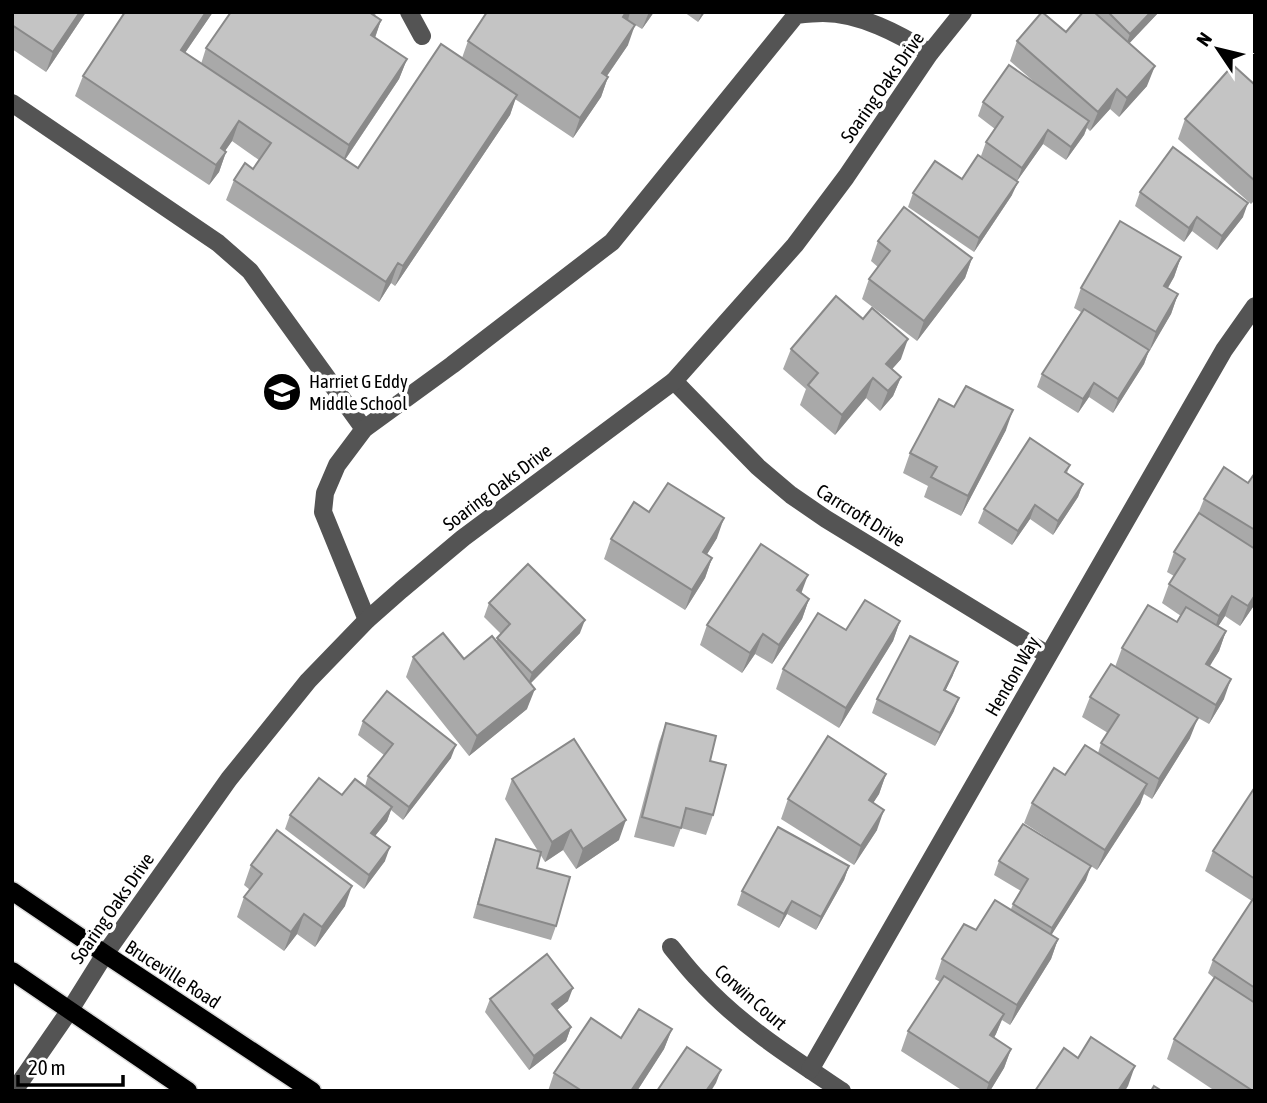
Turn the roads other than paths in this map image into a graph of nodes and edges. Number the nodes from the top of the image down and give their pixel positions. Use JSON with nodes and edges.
{"nodes":[{"id":1,"x":409,"y":12,"type":"edge"},
{"id":2,"x":963,"y":12,"type":"edge"},
{"id":3,"x":422,"y":36,"type":"dead end"},
{"id":4,"x":930,"y":53,"type":"junction"},
{"id":5,"x":12,"y":103,"type":"edge"},
{"id":6,"x":1255,"y":306,"type":"edge"},
{"id":7,"x":674,"y":381,"type":"junction"},
{"id":8,"x":364,"y":429,"type":"junction"},
{"id":9,"x":367,"y":620,"type":"junction"},
{"id":10,"x":1048,"y":655,"type":"junction"},
{"id":11,"x":12,"y":891,"type":"edge"},
{"id":12,"x":671,"y":947,"type":"dead end"},
{"id":13,"x":105,"y":954,"type":"junction"},
{"id":14,"x":12,"y":971,"type":"edge"},
{"id":15,"x":70,"y":1010,"type":"junction"},
{"id":16,"x":810,"y":1070,"type":"junction"},
{"id":17,"x":14,"y":1091,"type":"edge"},
{"id":18,"x":188,"y":1091,"type":"edge"},
{"id":19,"x":312,"y":1091,"type":"edge"},
{"id":20,"x":842,"y":1091,"type":"edge"}],
"edges":[{"from":1,"to":3,"type":"street"},
{"from":2,"to":4,"type":"street","name":"Soaring Oaks Drive"},
{"from":4,"to":7,"type":"street","name":"Soaring Oaks Drive"},
{"from":4,"to":8,"type":"street"},
{"from":5,"to":8,"type":"street"},
{"from":6,"to":10,"type":"street","name":"Hendon Way"},
{"from":7,"to":9,"type":"street","name":"Soaring Oaks Drive"},
{"from":7,"to":10,"type":"street","name":"Carrcroft Drive"},
{"from":8,"to":9,"type":"street"},
{"from":9,"to":13,"type":"street","name":"Soaring Oaks Drive"},
{"from":10,"to":16,"type":"street","name":"Hendon Way"},
{"from":11,"to":13,"type":"main road","name":"Bruceville Road"},
{"from":12,"to":16,"type":"street","name":"Corwin Court"},
{"from":13,"to":15,"type":"street","name":"Soaring Oaks Drive"},
{"from":13,"to":19,"type":"main road","name":"Bruceville Road"},
{"from":14,"to":15,"type":"main road"},
{"from":15,"to":17,"type":"street","name":"Soaring Oaks Drive"},
{"from":15,"to":18,"type":"main road"},
{"from":16,"to":20,"type":"street","name":"Corwin Court"}]}
